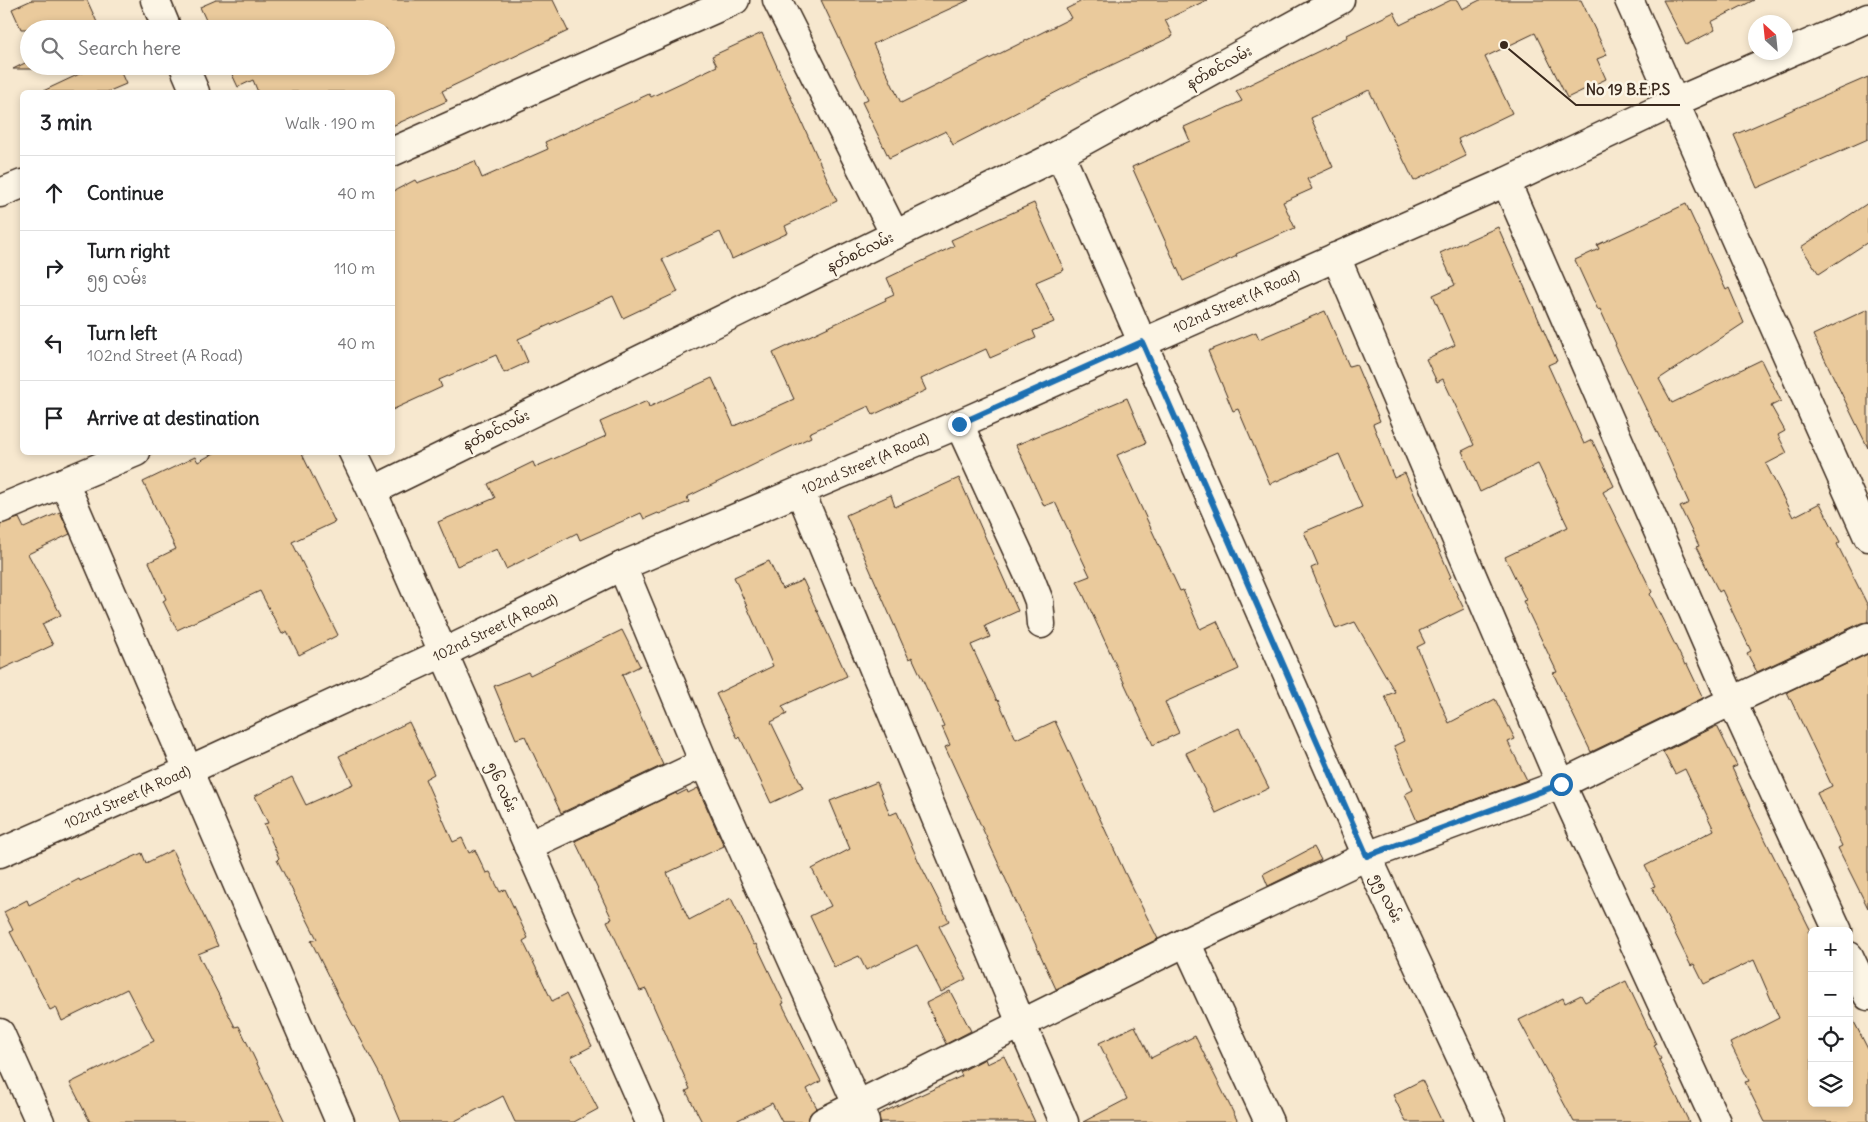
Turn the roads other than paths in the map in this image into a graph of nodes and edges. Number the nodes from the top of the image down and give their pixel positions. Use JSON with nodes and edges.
{"nodes":[{"id":1,"x":155,"y":0,"type":"edge"},
{"id":2,"x":735,"y":0,"type":"edge"},
{"id":3,"x":778,"y":0,"type":"edge"},
{"id":4,"x":1340,"y":0,"type":"edge"},
{"id":5,"x":1628,"y":0,"type":"edge"},
{"id":6,"x":1868,"y":18,"type":"edge"},
{"id":7,"x":163,"y":20,"type":"edge"},
{"id":8,"x":188,"y":75,"type":"edge"},
{"id":9,"x":194,"y":90,"type":"edge"},
{"id":10,"x":1673,"y":103,"type":"junction"},
{"id":11,"x":395,"y":151,"type":"edge"},
{"id":12,"x":1060,"y":154,"type":"junction"},
{"id":13,"x":1506,"y":182,"type":"junction"},
{"id":14,"x":20,"y":185,"type":"edge"},
{"id":15,"x":0,"y":193,"type":"edge"},
{"id":16,"x":895,"y":235,"type":"junction"},
{"id":17,"x":1336,"y":258,"type":"junction"},
{"id":18,"x":1142,"y":342,"type":"junction"},
{"id":19,"x":959,"y":424,"type":"junction"},
{"id":20,"x":129,"y":455,"type":"edge"},
{"id":21,"x":355,"y":455,"type":"edge"},
{"id":22,"x":64,"y":482,"type":"junction"},
{"id":23,"x":372,"y":491,"type":"junction"},
{"id":24,"x":800,"y":491,"type":"junction"},
{"id":25,"x":0,"y":509,"type":"edge"},
{"id":26,"x":1868,"y":537,"type":"edge"},
{"id":27,"x":622,"y":566,"type":"junction"},
{"id":28,"x":1041,"y":624,"type":"dead end"},
{"id":29,"x":1868,"y":638,"type":"edge"},
{"id":30,"x":443,"y":654,"type":"junction"},
{"id":31,"x":1732,"y":701,"type":"junction"},
{"id":32,"x":704,"y":763,"type":"junction"},
{"id":33,"x":189,"y":770,"type":"junction"},
{"id":34,"x":1561,"y":784,"type":"junction"},
{"id":35,"x":528,"y":846,"type":"junction"},
{"id":36,"x":0,"y":853,"type":"edge"},
{"id":37,"x":1367,"y":856,"type":"junction"},
{"id":38,"x":1836,"y":927,"type":"edge"},
{"id":39,"x":1186,"y":942,"type":"junction"},
{"id":40,"x":1853,"y":964,"type":"edge"},
{"id":41,"x":1868,"y":996,"type":"edge"},
{"id":42,"x":1021,"y":1023,"type":"junction"},
{"id":43,"x":0,"y":1033,"type":"edge"},
{"id":44,"x":861,"y":1114,"type":"edge"},
{"id":45,"x":40,"y":1122,"type":"edge"},
{"id":46,"x":340,"y":1122,"type":"edge"},
{"id":47,"x":650,"y":1122,"type":"edge"},
{"id":48,"x":823,"y":1122,"type":"edge"},
{"id":49,"x":1064,"y":1122,"type":"edge"},
{"id":50,"x":1269,"y":1122,"type":"edge"},
{"id":51,"x":1491,"y":1122,"type":"edge"},
{"id":52,"x":1716,"y":1122,"type":"edge"}],
"edges":[{"from":1,"to":7,"type":"street"},
{"from":2,"to":11,"type":"street"},
{"from":3,"to":16,"type":"street"},
{"from":4,"to":12,"type":"street","name":"နတ်စင်လမ်း"},
{"from":5,"to":10,"type":"street"},
{"from":6,"to":10,"type":"street","name":"102nd Street (A Road)"},
{"from":8,"to":9,"type":"street"},
{"from":10,"to":13,"type":"street","name":"102nd Street (A Road)"},
{"from":10,"to":26,"type":"street"},
{"from":12,"to":16,"type":"street","name":"နတ်စင်လမ်း"},
{"from":12,"to":18,"type":"street","name":"၅၅ လမ်း"},
{"from":13,"to":17,"type":"street","name":"102nd Street (A Road)"},
{"from":13,"to":31,"type":"street"},
{"from":14,"to":15,"type":"street"},
{"from":16,"to":23,"type":"street","name":"နတ်စင်လမ်း"},
{"from":17,"to":18,"type":"street","name":"102nd Street (A Road)"},
{"from":17,"to":34,"type":"street"},
{"from":18,"to":19,"type":"street","name":"102nd Street (A Road)"},
{"from":18,"to":37,"type":"street","name":"၅၅ လမ်း"},
{"from":19,"to":24,"type":"street","name":"102nd Street (A Road)"},
{"from":19,"to":28,"type":"street"},
{"from":20,"to":22,"type":"street"},
{"from":21,"to":23,"type":"street","name":"၅၆ လမ်း"},
{"from":22,"to":25,"type":"street"},
{"from":22,"to":33,"type":"street"},
{"from":23,"to":30,"type":"street","name":"၅၆ လမ်း"},
{"from":24,"to":27,"type":"street","name":"102nd Street (A Road)"},
{"from":24,"to":42,"type":"street"},
{"from":27,"to":30,"type":"street","name":"102nd Street (A Road)"},
{"from":27,"to":32,"type":"street"},
{"from":29,"to":31,"type":"street"},
{"from":30,"to":33,"type":"street","name":"102nd Street (A Road)"},
{"from":30,"to":35,"type":"street","name":"၅၆ လမ်း"},
{"from":31,"to":34,"type":"street"},
{"from":31,"to":38,"type":"street"},
{"from":32,"to":35,"type":"street"},
{"from":32,"to":44,"type":"street"},
{"from":33,"to":36,"type":"street","name":"102nd Street (A Road)"},
{"from":33,"to":46,"type":"street"},
{"from":34,"to":37,"type":"street"},
{"from":34,"to":52,"type":"street"},
{"from":35,"to":47,"type":"street","name":"၅၆ လမ်း"},
{"from":37,"to":39,"type":"street"},
{"from":37,"to":51,"type":"street","name":"၅၅ လမ်း"},
{"from":39,"to":42,"type":"street"},
{"from":39,"to":50,"type":"street"},
{"from":40,"to":41,"type":"street"},
{"from":42,"to":44,"type":"street"},
{"from":42,"to":49,"type":"street"},
{"from":43,"to":45,"type":"street"},
{"from":44,"to":48,"type":"street"}]}
